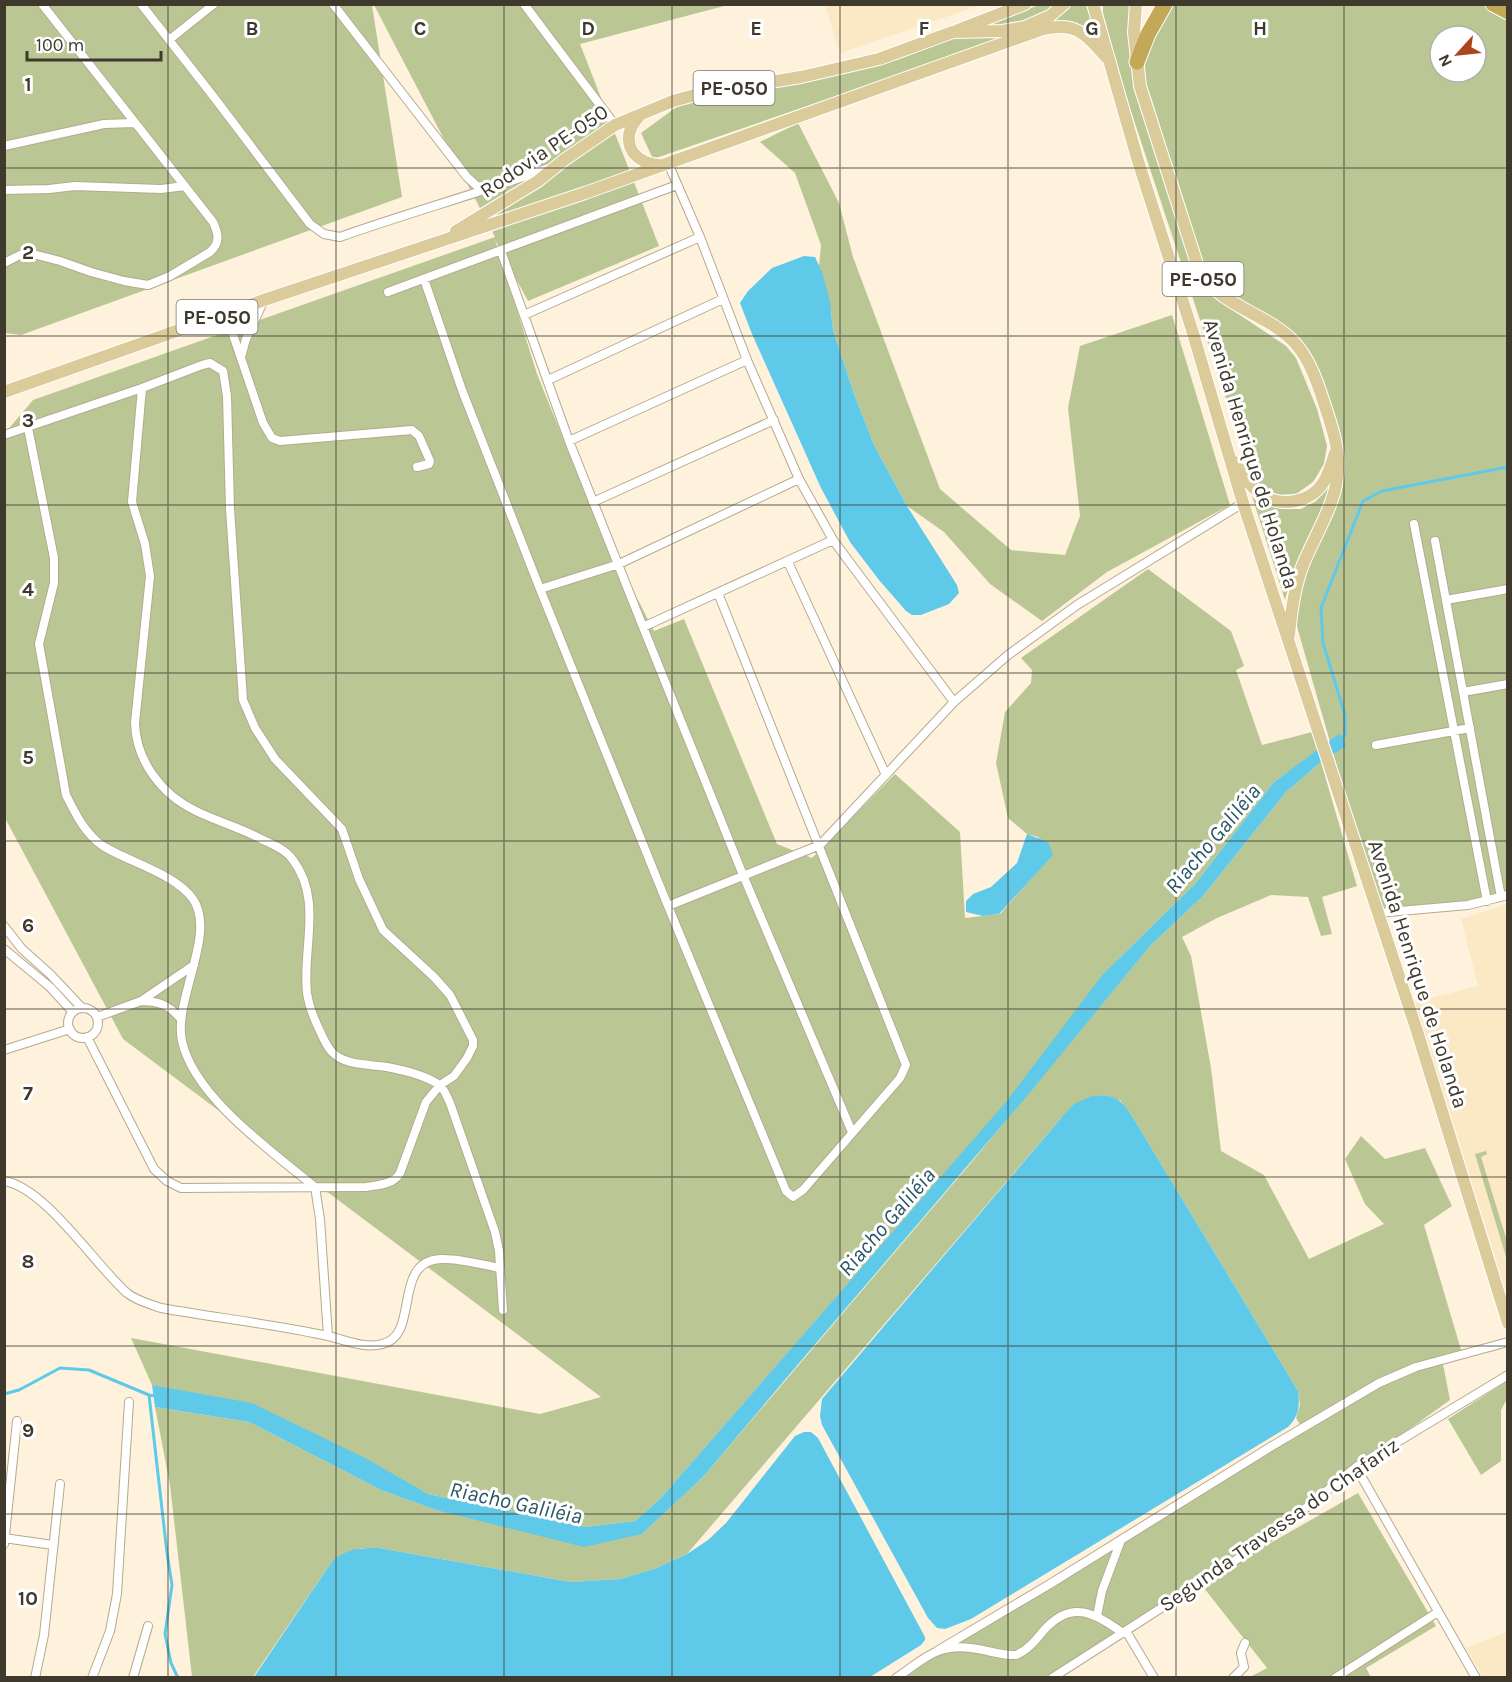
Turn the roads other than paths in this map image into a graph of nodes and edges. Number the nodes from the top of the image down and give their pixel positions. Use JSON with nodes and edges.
{"nodes":[{"id":1,"x":42,"y":4,"type":"edge"},
{"id":2,"x":141,"y":4,"type":"edge"},
{"id":3,"x":214,"y":4,"type":"edge"},
{"id":4,"x":333,"y":4,"type":"edge"},
{"id":5,"x":524,"y":4,"type":"edge"},
{"id":6,"x":1025,"y":4,"type":"edge"},
{"id":7,"x":1064,"y":4,"type":"edge"},
{"id":8,"x":1093,"y":4,"type":"edge"},
{"id":9,"x":1136,"y":4,"type":"edge"},
{"id":10,"x":1165,"y":4,"type":"edge"},
{"id":11,"x":1493,"y":4,"type":"edge"},
{"id":12,"x":1508,"y":12,"type":"edge"},
{"id":13,"x":953,"y":32,"type":"junction"},
{"id":14,"x":169,"y":40,"type":"junction"},
{"id":15,"x":1137,"y":62,"type":"junction"},
{"id":16,"x":1110,"y":63,"type":"junction"},
{"id":17,"x":640,"y":114,"type":"junction"},
{"id":18,"x":134,"y":123,"type":"junction"},
{"id":19,"x":615,"y":125,"type":"junction"},
{"id":20,"x":4,"y":146,"type":"edge"},
{"id":21,"x":664,"y":164,"type":"junction"},
{"id":22,"x":558,"y":165,"type":"junction"},
{"id":23,"x":677,"y":185,"type":"junction"},
{"id":24,"x":185,"y":186,"type":"junction"},
{"id":25,"x":495,"y":187,"type":"junction"},
{"id":26,"x":4,"y":190,"type":"edge"},
{"id":27,"x":700,"y":237,"type":"junction"},
{"id":28,"x":431,"y":245,"type":"junction"},
{"id":29,"x":501,"y":251,"type":"junction"},
{"id":30,"x":4,"y":263,"type":"edge"},
{"id":31,"x":424,"y":279,"type":"junction"},
{"id":32,"x":388,"y":292,"type":"dead end"},
{"id":33,"x":723,"y":298,"type":"junction"},
{"id":34,"x":264,"y":300,"type":"junction"},
{"id":35,"x":226,"y":314,"type":"junction"},
{"id":36,"x":524,"y":315,"type":"junction"},
{"id":37,"x":241,"y":357,"type":"junction"},
{"id":38,"x":747,"y":360,"type":"junction"},
{"id":39,"x":548,"y":380,"type":"junction"},
{"id":40,"x":142,"y":388,"type":"junction"},
{"id":41,"x":4,"y":392,"type":"edge"},
{"id":42,"x":774,"y":420,"type":"junction"},
{"id":43,"x":28,"y":428,"type":"junction"},
{"id":44,"x":4,"y":435,"type":"edge"},
{"id":45,"x":569,"y":441,"type":"junction"},
{"id":46,"x":1336,"y":449,"type":"junction"},
{"id":47,"x":1228,"y":451,"type":"junction"},
{"id":48,"x":417,"y":467,"type":"dead end"},
{"id":49,"x":799,"y":479,"type":"junction"},
{"id":50,"x":593,"y":502,"type":"junction"},
{"id":51,"x":1243,"y":503,"type":"junction"},
{"id":52,"x":1414,"y":524,"type":"dead end"},
{"id":53,"x":833,"y":540,"type":"junction"},
{"id":54,"x":1435,"y":541,"type":"dead end"},
{"id":55,"x":788,"y":562,"type":"junction"},
{"id":56,"x":619,"y":564,"type":"junction"},
{"id":57,"x":540,"y":589,"type":"junction"},
{"id":58,"x":1508,"y":589,"type":"edge"},
{"id":59,"x":718,"y":593,"type":"junction"},
{"id":60,"x":1446,"y":600,"type":"junction"},
{"id":61,"x":643,"y":627,"type":"junction"},
{"id":62,"x":1288,"y":639,"type":"junction"},
{"id":63,"x":1508,"y":684,"type":"edge"},
{"id":64,"x":1463,"y":692,"type":"junction"},
{"id":65,"x":954,"y":702,"type":"junction"},
{"id":66,"x":1470,"y":728,"type":"junction"},
{"id":67,"x":1454,"y":731,"type":"junction"},
{"id":68,"x":1376,"y":745,"type":"dead end"},
{"id":69,"x":886,"y":775,"type":"junction"},
{"id":70,"x":1485,"y":807,"type":"junction"},
{"id":71,"x":1470,"y":811,"type":"junction"},
{"id":72,"x":820,"y":845,"type":"junction"},
{"id":73,"x":743,"y":875,"type":"junction"},
{"id":74,"x":1504,"y":896,"type":"edge"},
{"id":75,"x":1487,"y":901,"type":"junction"},
{"id":76,"x":668,"y":906,"type":"junction"},
{"id":77,"x":1377,"y":913,"type":"junction"},
{"id":78,"x":4,"y":926,"type":"edge"},
{"id":79,"x":4,"y":949,"type":"edge"},
{"id":80,"x":194,"y":965,"type":"junction"},
{"id":81,"x":141,"y":1001,"type":"junction"},
{"id":82,"x":82,"y":1008,"type":"junction"},
{"id":83,"x":73,"y":1012,"type":"junction"},
{"id":84,"x":97,"y":1017,"type":"junction"},
{"id":85,"x":180,"y":1018,"type":"junction"},
{"id":86,"x":70,"y":1029,"type":"junction"},
{"id":87,"x":87,"y":1037,"type":"junction"},
{"id":88,"x":4,"y":1050,"type":"edge"},
{"id":89,"x":440,"y":1085,"type":"junction"},
{"id":90,"x":852,"y":1132,"type":"junction"},
{"id":91,"x":4,"y":1181,"type":"edge"},
{"id":92,"x":315,"y":1187,"type":"junction"},
{"id":93,"x":500,"y":1268,"type":"junction"},
{"id":94,"x":504,"y":1310,"type":"dead end"},
{"id":95,"x":1508,"y":1323,"type":"edge"},
{"id":96,"x":328,"y":1336,"type":"junction"},
{"id":97,"x":1508,"y":1342,"type":"edge"},
{"id":98,"x":1508,"y":1375,"type":"edge"},
{"id":99,"x":129,"y":1402,"type":"dead end"},
{"id":100,"x":17,"y":1421,"type":"dead end"},
{"id":101,"x":1356,"y":1467,"type":"junction"},
{"id":102,"x":60,"y":1484,"type":"dead end"},
{"id":103,"x":1121,"y":1538,"type":"junction"},
{"id":104,"x":5,"y":1540,"type":"edge"},
{"id":105,"x":53,"y":1545,"type":"junction"},
{"id":106,"x":1438,"y":1612,"type":"junction"},
{"id":107,"x":1097,"y":1616,"type":"junction"},
{"id":108,"x":148,"y":1626,"type":"dead end"},
{"id":109,"x":1124,"y":1632,"type":"junction"},
{"id":110,"x":1245,"y":1643,"type":"dead end"},
{"id":111,"x":937,"y":1650,"type":"junction"},
{"id":112,"x":35,"y":1677,"type":"edge"},
{"id":113,"x":92,"y":1677,"type":"edge"},
{"id":114,"x":134,"y":1677,"type":"edge"},
{"id":115,"x":896,"y":1677,"type":"edge"},
{"id":116,"x":1052,"y":1677,"type":"edge"},
{"id":117,"x":1154,"y":1677,"type":"edge"},
{"id":118,"x":1233,"y":1677,"type":"edge"},
{"id":119,"x":1335,"y":1677,"type":"edge"},
{"id":120,"x":1476,"y":1677,"type":"edge"}],
"edges":[{"from":1,"to":18,"type":"street"},
{"from":2,"to":14,"type":"street"},
{"from":3,"to":14,"type":"street"},
{"from":4,"to":25,"type":"street"},
{"from":5,"to":19,"type":"street"},
{"from":6,"to":13,"type":"main road"},
{"from":7,"to":13,"type":"main road","name":"Rodovia PE-050","number":"PE-050"},
{"from":8,"to":16,"type":"main road","name":"Avenida Henrique de Holanda","number":"PE-050"},
{"from":9,"to":15,"type":"main road","name":"Avenida Henrique de Holanda","number":"PE-050"},
{"from":10,"to":15,"type":"highway"},
{"from":11,"to":12,"type":"highway"},
{"from":13,"to":17,"type":"main road","name":"Rodovia PE-050","number":"PE-050"},
{"from":14,"to":25,"type":"street"},
{"from":15,"to":46,"type":"main road","name":"Avenida Henrique de Holanda","number":"PE-050"},
{"from":16,"to":21,"type":"main road","name":"Rodovia PE-050","number":"PE-050"},
{"from":16,"to":47,"type":"main road","name":"Avenida Henrique de Holanda","number":"PE-050"},
{"from":17,"to":19,"type":"main road","name":"Rodovia PE-050","number":"PE-050"},
{"from":17,"to":21,"type":"main road"},
{"from":18,"to":20,"type":"street"},
{"from":18,"to":24,"type":"street"},
{"from":19,"to":22,"type":"main road","name":"Rodovia PE-050","number":"PE-050"},
{"from":21,"to":23,"type":"street"},
{"from":21,"to":28,"type":"main road","name":"Rodovia PE-050","number":"PE-050"},
{"from":22,"to":25,"type":"street"},
{"from":22,"to":28,"type":"main road","name":"Rodovia PE-050","number":"PE-050"},
{"from":23,"to":27,"type":"street"},
{"from":23,"to":29,"type":"street"},
{"from":24,"to":26,"type":"street"},
{"from":24,"to":30,"type":"street"},
{"from":27,"to":33,"type":"street"},
{"from":27,"to":36,"type":"street"},
{"from":28,"to":34,"type":"main road","name":"Rodovia PE-050","number":"PE-050"},
{"from":29,"to":31,"type":"street"},
{"from":29,"to":36,"type":"street"},
{"from":31,"to":32,"type":"street"},
{"from":31,"to":57,"type":"street"},
{"from":33,"to":38,"type":"street"},
{"from":33,"to":39,"type":"street"},
{"from":34,"to":35,"type":"main road","name":"Rodovia PE-050","number":"PE-050"},
{"from":34,"to":37,"type":"street"},
{"from":35,"to":37,"type":"street"},
{"from":35,"to":41,"type":"main road","name":"Rodovia PE-050","number":"PE-050"},
{"from":36,"to":39,"type":"street"},
{"from":37,"to":48,"type":"street"},
{"from":38,"to":42,"type":"street"},
{"from":38,"to":45,"type":"street"},
{"from":39,"to":45,"type":"street"},
{"from":40,"to":43,"type":"street"},
{"from":40,"to":89,"type":"street"},
{"from":40,"to":89,"type":"street"},
{"from":42,"to":49,"type":"street"},
{"from":42,"to":50,"type":"street"},
{"from":43,"to":44,"type":"street"},
{"from":43,"to":80,"type":"street"},
{"from":45,"to":50,"type":"street"},
{"from":46,"to":47,"type":"main road"},
{"from":46,"to":62,"type":"main road","name":"Avenida Henrique de Holanda"},
{"from":47,"to":51,"type":"main road","name":"Avenida Henrique de Holanda"},
{"from":49,"to":53,"type":"street"},
{"from":49,"to":56,"type":"street"},
{"from":50,"to":56,"type":"street"},
{"from":51,"to":62,"type":"main road","name":"Avenida Henrique de Holanda"},
{"from":51,"to":65,"type":"street"},
{"from":52,"to":67,"type":"street"},
{"from":53,"to":55,"type":"street"},
{"from":53,"to":65,"type":"street"},
{"from":54,"to":60,"type":"street"},
{"from":55,"to":59,"type":"street"},
{"from":55,"to":69,"type":"street"},
{"from":56,"to":57,"type":"street"},
{"from":56,"to":61,"type":"street"},
{"from":57,"to":76,"type":"street"},
{"from":58,"to":60,"type":"street"},
{"from":59,"to":61,"type":"street"},
{"from":59,"to":72,"type":"street"},
{"from":60,"to":64,"type":"street"},
{"from":61,"to":73,"type":"street"},
{"from":62,"to":77,"type":"main road","name":"Avenida Henrique de Holanda"},
{"from":63,"to":64,"type":"street"},
{"from":64,"to":66,"type":"street"},
{"from":65,"to":69,"type":"street"},
{"from":66,"to":67,"type":"street"},
{"from":66,"to":70,"type":"street"},
{"from":67,"to":68,"type":"street"},
{"from":67,"to":71,"type":"street"},
{"from":69,"to":72,"type":"street"},
{"from":70,"to":71,"type":"street"},
{"from":70,"to":74,"type":"street"},
{"from":71,"to":75,"type":"street"},
{"from":72,"to":73,"type":"street"},
{"from":72,"to":90,"type":"street"},
{"from":73,"to":76,"type":"street"},
{"from":73,"to":90,"type":"street"},
{"from":74,"to":75,"type":"street"},
{"from":75,"to":77,"type":"street"},
{"from":76,"to":90,"type":"street"},
{"from":77,"to":95,"type":"main road","name":"Avenida Henrique de Holanda"},
{"from":78,"to":82,"type":"street"},
{"from":79,"to":83,"type":"street"},
{"from":80,"to":81,"type":"street"},
{"from":80,"to":85,"type":"street"},
{"from":81,"to":84,"type":"street"},
{"from":81,"to":85,"type":"street"},
{"from":82,"to":83,"type":"street"},
{"from":82,"to":84,"type":"street"},
{"from":83,"to":86,"type":"street"},
{"from":84,"to":87,"type":"street"},
{"from":85,"to":92,"type":"street"},
{"from":86,"to":87,"type":"street"},
{"from":86,"to":88,"type":"street"},
{"from":87,"to":92,"type":"street"},
{"from":89,"to":92,"type":"street"},
{"from":89,"to":93,"type":"street"},
{"from":91,"to":96,"type":"street"},
{"from":92,"to":96,"type":"street"},
{"from":93,"to":94,"type":"street"},
{"from":93,"to":96,"type":"street"},
{"from":97,"to":103,"type":"street"},
{"from":98,"to":101,"type":"street","name":"Segunda Travessa do Chafariz"},
{"from":99,"to":113,"type":"street"},
{"from":100,"to":104,"type":"street"},
{"from":101,"to":106,"type":"street"},
{"from":101,"to":109,"type":"street","name":"Segunda Travessa do Chafariz"},
{"from":102,"to":105,"type":"street"},
{"from":103,"to":107,"type":"street"},
{"from":103,"to":111,"type":"street"},
{"from":104,"to":105,"type":"street"},
{"from":105,"to":112,"type":"street"},
{"from":106,"to":119,"type":"street"},
{"from":106,"to":120,"type":"street"},
{"from":107,"to":109,"type":"street"},
{"from":107,"to":111,"type":"street"},
{"from":108,"to":114,"type":"street"},
{"from":109,"to":116,"type":"street","name":"Segunda Travessa do Chafariz"},
{"from":109,"to":117,"type":"street"},
{"from":110,"to":118,"type":"street"},
{"from":111,"to":115,"type":"street"}]}
